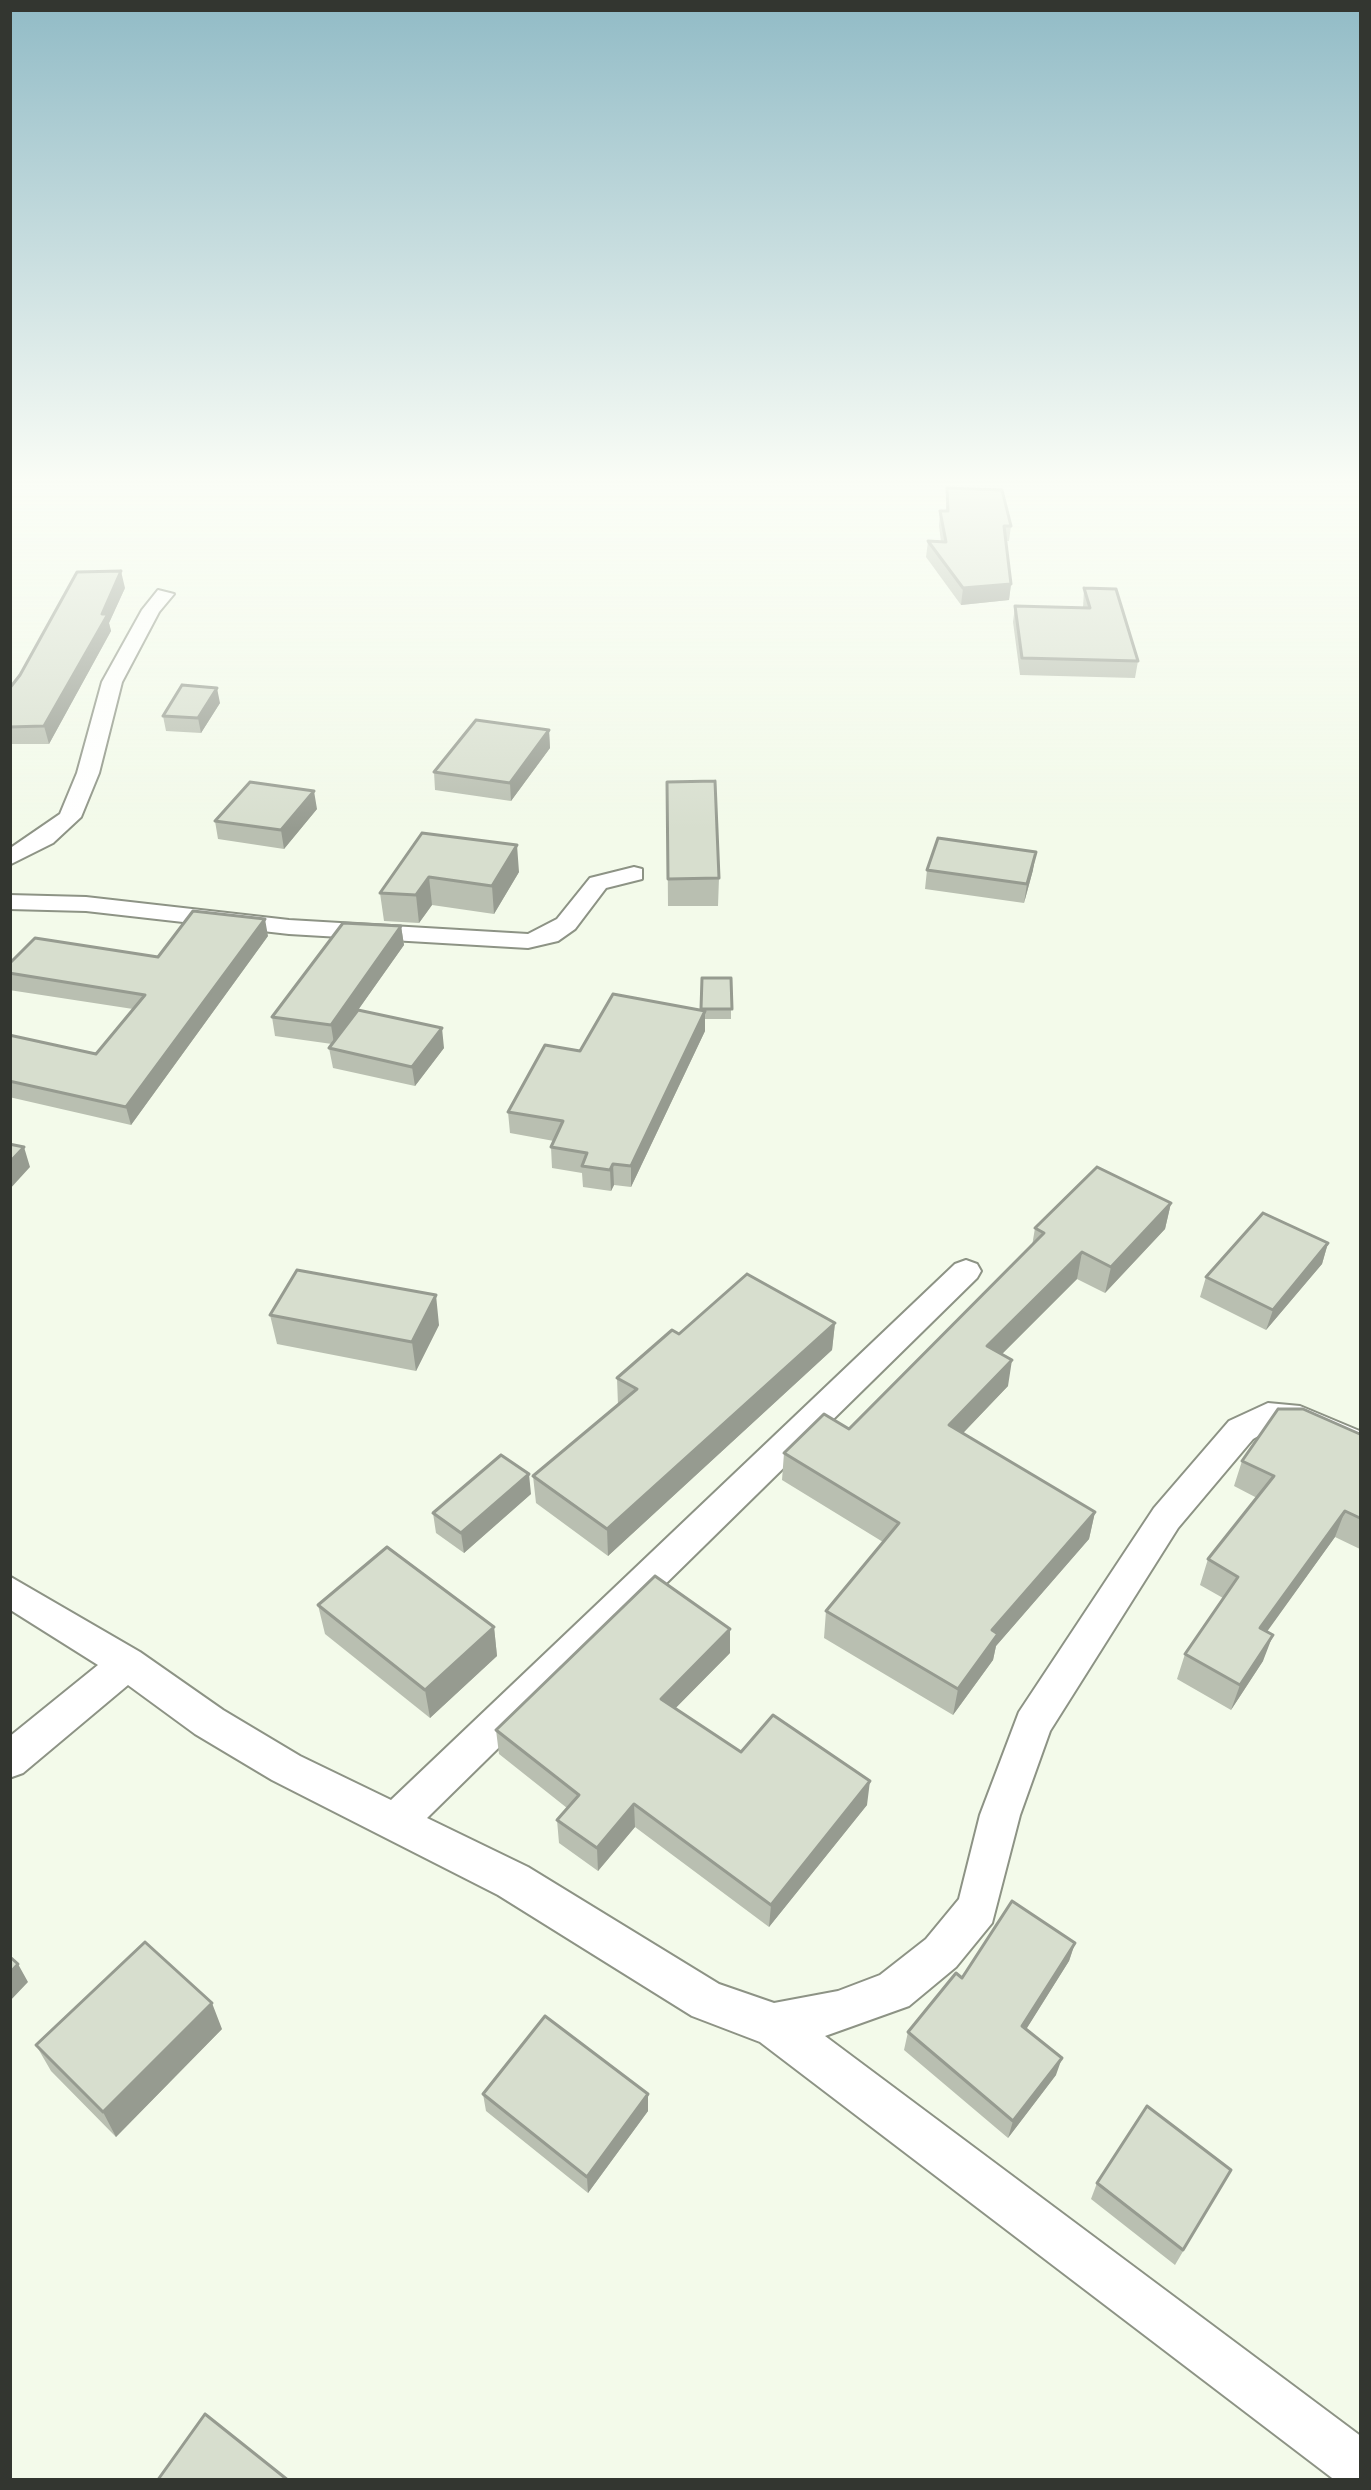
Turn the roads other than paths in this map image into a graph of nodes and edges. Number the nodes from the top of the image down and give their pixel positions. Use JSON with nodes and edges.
{"nodes":[{"id":1,"x":162,"y":597,"type":"edge"},
{"id":2,"x":9,"y":858,"type":"edge"},
{"id":3,"x":634,"y":874,"type":"dead end"},
{"id":4,"x":9,"y":902,"type":"edge"},
{"id":5,"x":966,"y":1271,"type":"dead end"},
{"id":6,"x":1362,"y":1445,"type":"edge"},
{"id":7,"x":9,"y":1592,"type":"edge"},
{"id":8,"x":127,"y":1663,"type":"junction"},
{"id":9,"x":9,"y":1761,"type":"edge"},
{"id":10,"x":396,"y":1822,"type":"junction"},
{"id":11,"x":774,"y":2025,"type":"junction"},
{"id":12,"x":1362,"y":2469,"type":"edge"}],
"edges":[{"from":1,"to":2,"type":"street"},
{"from":3,"to":4,"type":"street"},
{"from":5,"to":10,"type":"street"},
{"from":6,"to":11,"type":"street"},
{"from":7,"to":8,"type":"street"},
{"from":8,"to":9,"type":"street"},
{"from":8,"to":10,"type":"street"},
{"from":10,"to":11,"type":"street"},
{"from":11,"to":12,"type":"street"}]}
